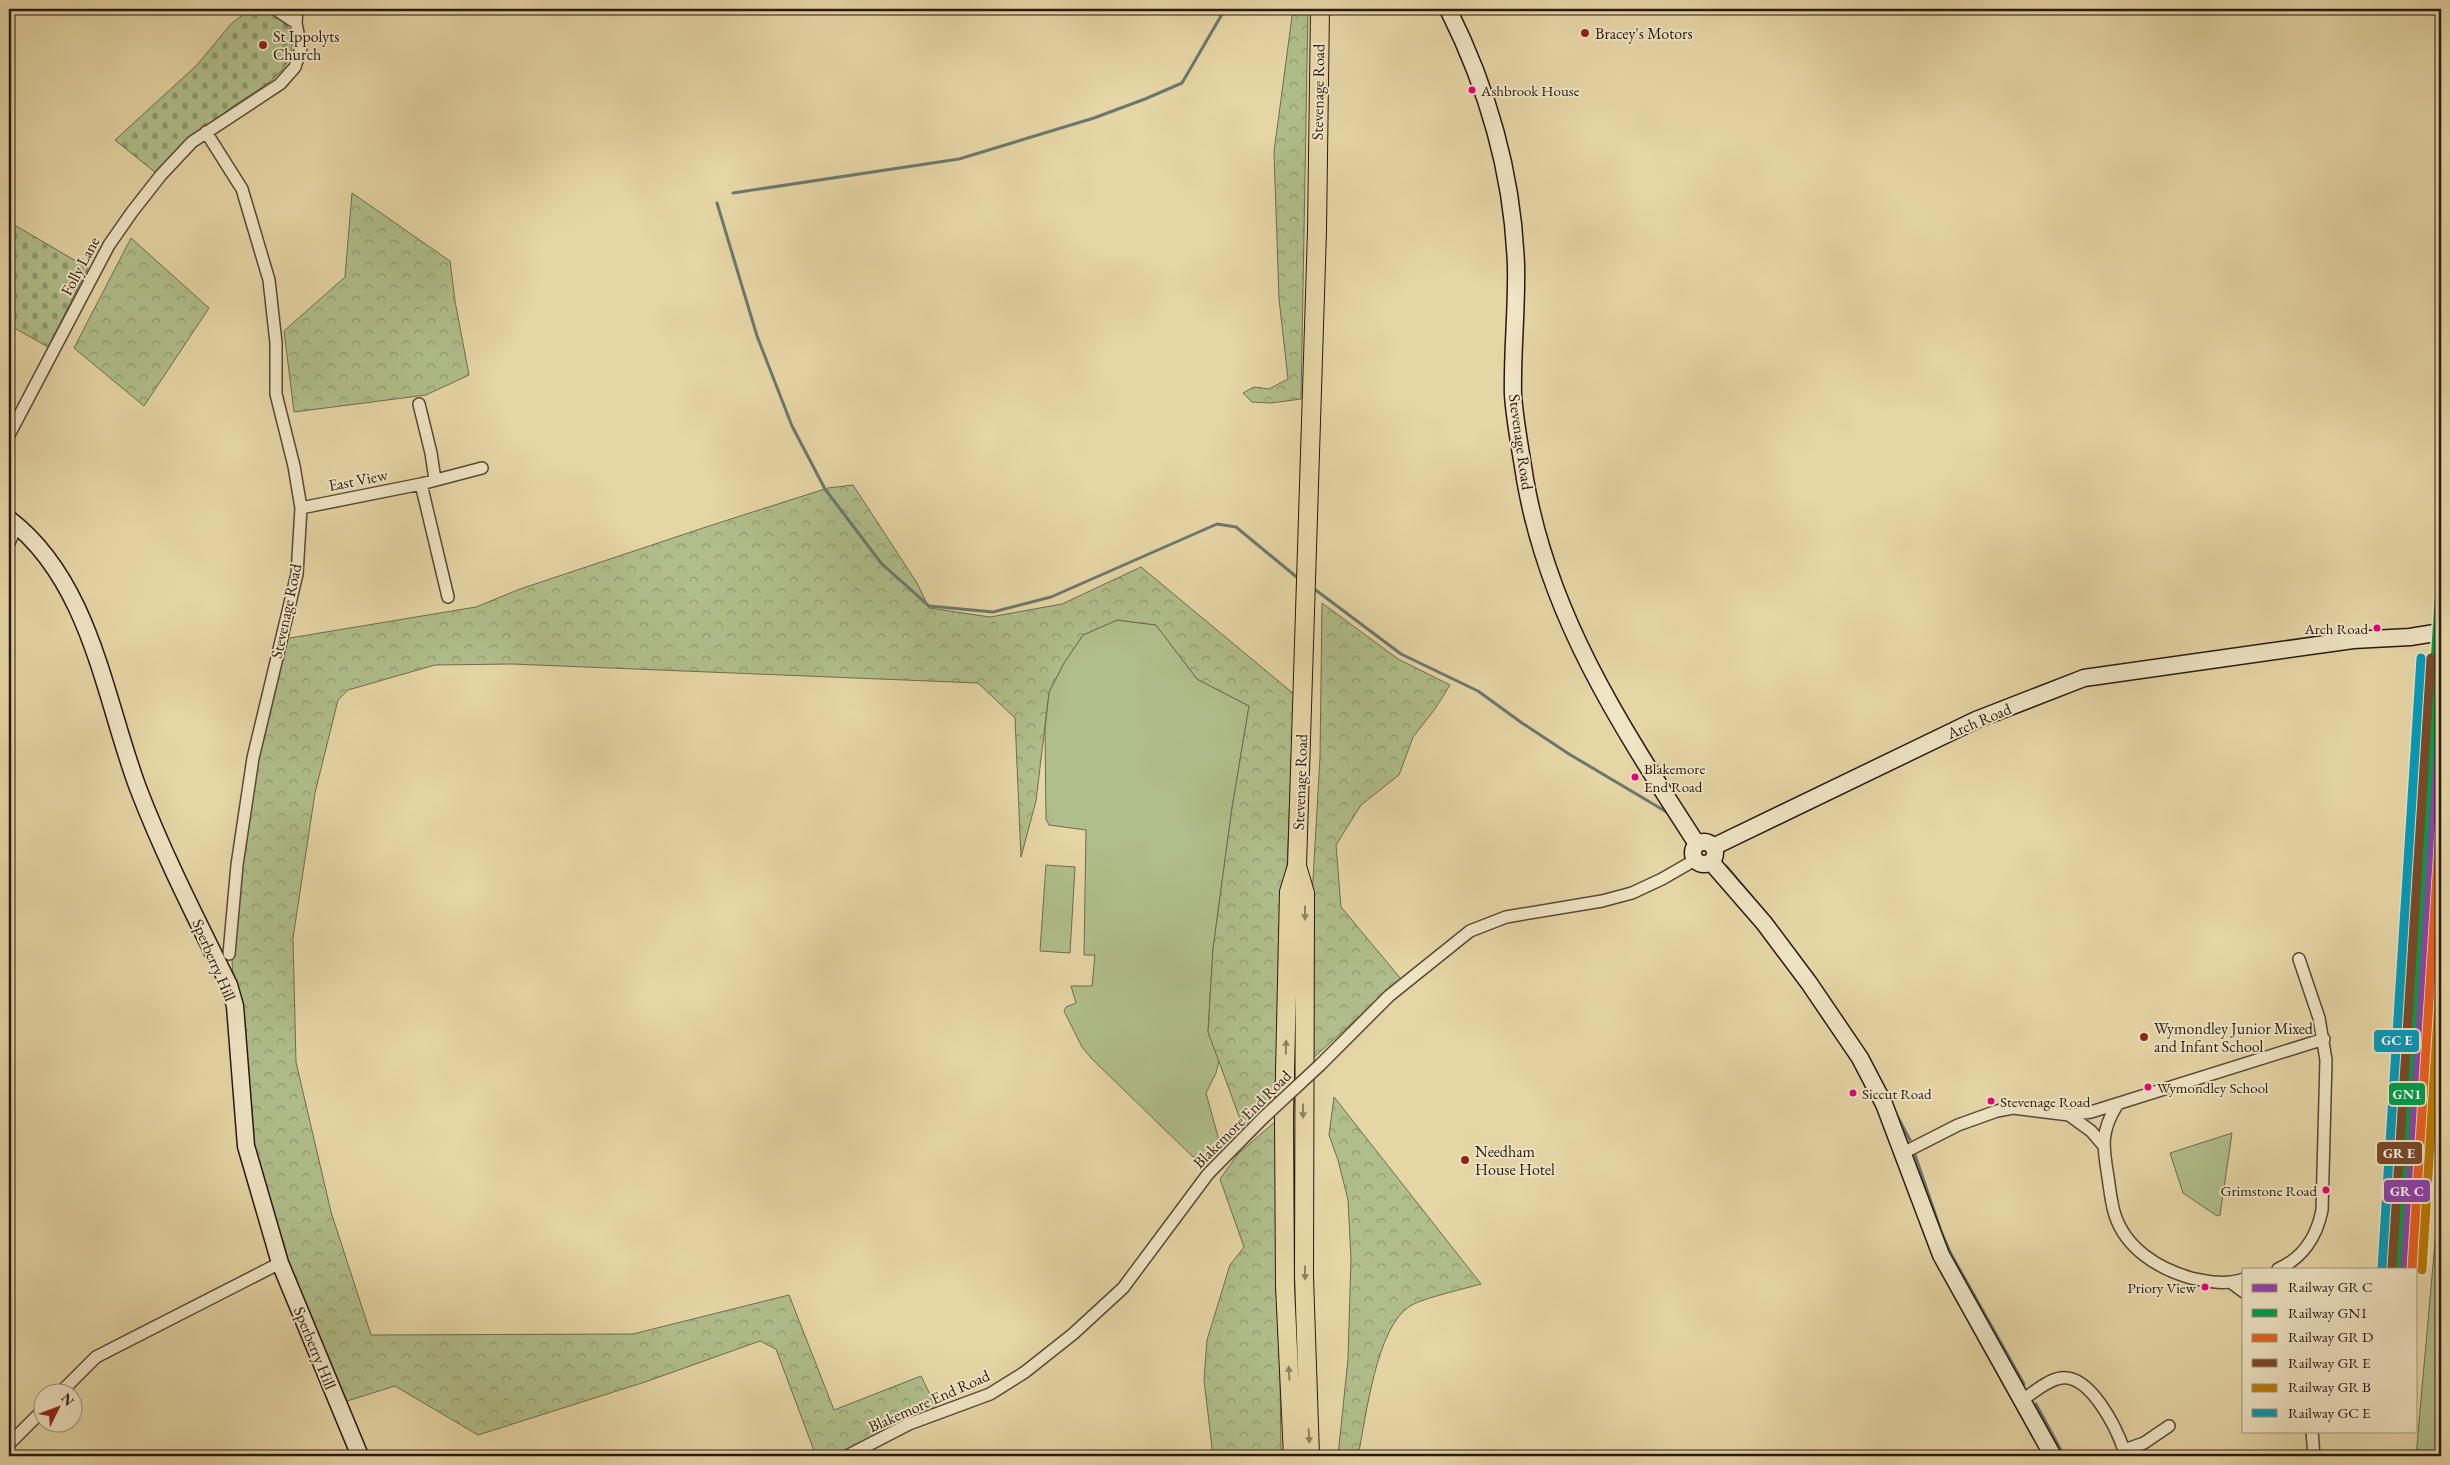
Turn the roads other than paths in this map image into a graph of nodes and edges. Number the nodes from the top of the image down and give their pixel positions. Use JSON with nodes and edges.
{"nodes":[{"id":1,"x":275,"y":9,"type":"edge"},
{"id":2,"x":297,"y":9,"type":"edge"},
{"id":3,"x":1320,"y":9,"type":"edge"},
{"id":4,"x":1448,"y":9,"type":"edge"},
{"id":5,"x":296,"y":23,"type":"junction"},
{"id":6,"x":206,"y":132,"type":"junction"},
{"id":7,"x":419,"y":404,"type":"dead end"},
{"id":8,"x":9,"y":435,"type":"edge"},
{"id":9,"x":482,"y":468,"type":"dead end"},
{"id":10,"x":435,"y":480,"type":"junction"},
{"id":11,"x":421,"y":484,"type":"junction"},
{"id":12,"x":301,"y":508,"type":"junction"},
{"id":13,"x":13,"y":522,"type":"edge"},
{"id":14,"x":9,"y":543,"type":"edge"},
{"id":15,"x":448,"y":597,"type":"dead end"},
{"id":16,"x":2441,"y":632,"type":"edge"},
{"id":17,"x":1704,"y":853,"type":"junction"},
{"id":18,"x":1297,"y":866,"type":"junction"},
{"id":19,"x":229,"y":954,"type":"dead end"},
{"id":20,"x":2299,"y":959,"type":"dead end"},
{"id":21,"x":2324,"y":1039,"type":"junction"},
{"id":22,"x":2117,"y":1104,"type":"junction"},
{"id":23,"x":2068,"y":1115,"type":"junction"},
{"id":24,"x":2102,"y":1144,"type":"junction"},
{"id":25,"x":1903,"y":1153,"type":"junction"},
{"id":26,"x":280,"y":1263,"type":"junction"},
{"id":27,"x":2280,"y":1268,"type":"edge"},
{"id":28,"x":2238,"y":1281,"type":"edge"},
{"id":29,"x":71,"y":1382,"type":"edge"},
{"id":30,"x":2021,"y":1401,"type":"junction"},
{"id":31,"x":32,"y":1421,"type":"edge"},
{"id":32,"x":2169,"y":1426,"type":"dead end"},
{"id":33,"x":2312,"y":1432,"type":"edge"},
{"id":34,"x":9,"y":1444,"type":"edge"},
{"id":35,"x":360,"y":1456,"type":"edge"},
{"id":36,"x":847,"y":1456,"type":"edge"},
{"id":37,"x":1293,"y":1456,"type":"edge"},
{"id":38,"x":1310,"y":1456,"type":"edge"},
{"id":39,"x":2053,"y":1456,"type":"edge"},
{"id":40,"x":2314,"y":1456,"type":"edge"}],
"edges":[{"from":1,"to":5,"type":"street"},
{"from":2,"to":5,"type":"street","name":"Folly Lane"},
{"from":3,"to":18,"type":"main road","name":"Stevenage Road"},
{"from":4,"to":17,"type":"street","name":"Stevenage Road"},
{"from":5,"to":6,"type":"street","name":"Folly Lane"},
{"from":6,"to":8,"type":"street","name":"Folly Lane"},
{"from":6,"to":12,"type":"street","name":"Stevenage Road"},
{"from":7,"to":10,"type":"street"},
{"from":9,"to":10,"type":"street","name":"East View"},
{"from":10,"to":11,"type":"street","name":"East View"},
{"from":11,"to":12,"type":"street","name":"East View"},
{"from":11,"to":15,"type":"street"},
{"from":12,"to":19,"type":"street","name":"Stevenage Road"},
{"from":13,"to":14,"type":"street"},
{"from":13,"to":26,"type":"street","name":"Sperberry Hill"},
{"from":16,"to":17,"type":"street","name":"Arch Road"},
{"from":17,"to":25,"type":"street","name":"Stevenage Road"},
{"from":17,"to":36,"type":"street","name":"Blakemore End Road","bridge":true},
{"from":37,"to":18,"type":"main road","one_way":true},
{"from":18,"to":38,"type":"main road","one_way":true},
{"from":20,"to":21,"type":"street"},
{"from":21,"to":22,"type":"street"},
{"from":21,"to":27,"type":"street"},
{"from":22,"to":23,"type":"street"},
{"from":22,"to":24,"type":"street"},
{"from":23,"to":24,"type":"street"},
{"from":23,"to":25,"type":"street"},
{"from":24,"to":28,"type":"street"},
{"from":25,"to":30,"type":"street","name":"Stevenage Road"},
{"from":26,"to":29,"type":"street"},
{"from":26,"to":35,"type":"street","name":"Sperberry Hill"},
{"from":30,"to":32,"type":"street"},
{"from":30,"to":39,"type":"street","name":"Stevenage Road"},
{"from":31,"to":34,"type":"street"},
{"from":33,"to":40,"type":"street"}]}
